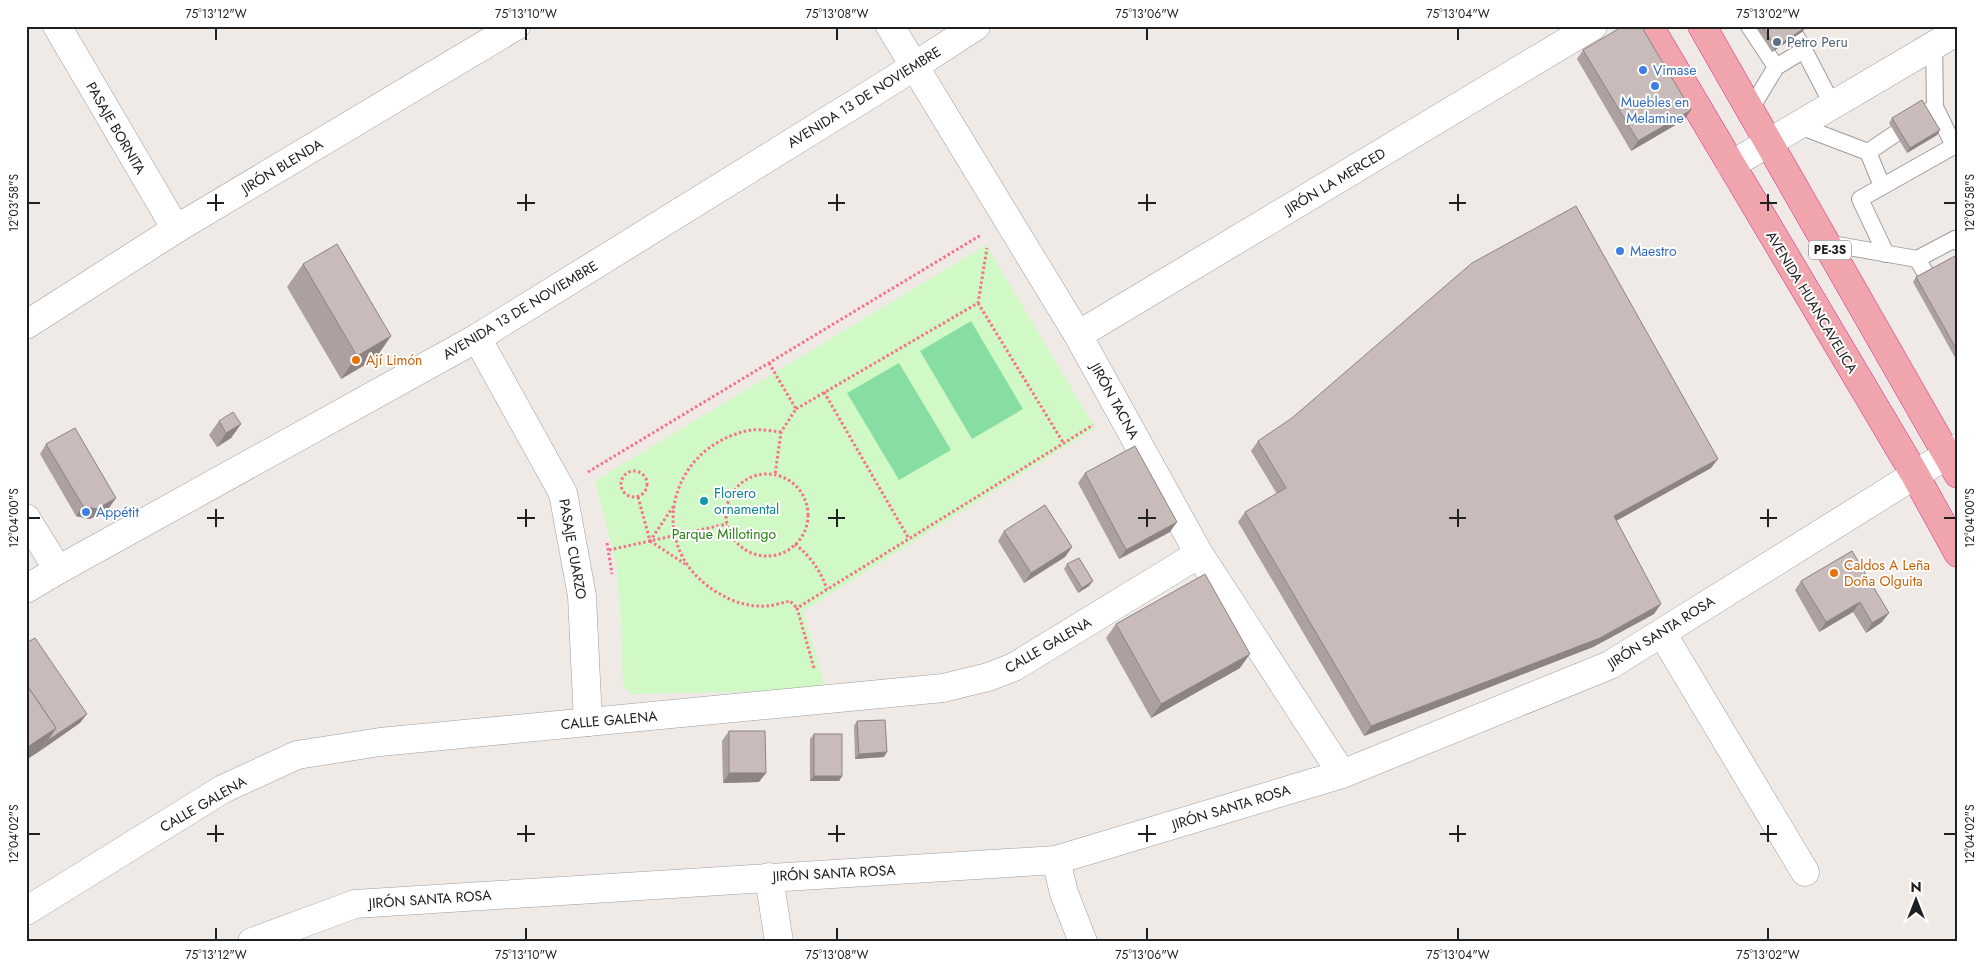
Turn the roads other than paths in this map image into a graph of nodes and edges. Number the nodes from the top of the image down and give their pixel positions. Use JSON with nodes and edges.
{"nodes":[{"id":1,"x":57,"y":26,"type":"edge"},
{"id":2,"x":516,"y":26,"type":"edge"},
{"id":3,"x":890,"y":26,"type":"edge"},
{"id":4,"x":976,"y":26,"type":"edge"},
{"id":5,"x":1593,"y":26,"type":"edge"},
{"id":6,"x":1649,"y":26,"type":"edge"},
{"id":7,"x":1702,"y":26,"type":"edge"},
{"id":8,"x":1749,"y":26,"type":"edge"},
{"id":9,"x":1790,"y":26,"type":"edge"},
{"id":10,"x":1946,"y":37,"type":"edge"},
{"id":11,"x":1804,"y":50,"type":"junction"},
{"id":12,"x":914,"y":66,"type":"junction"},
{"id":13,"x":1776,"y":67,"type":"junction"},
{"id":14,"x":1832,"y":104,"type":"junction"},
{"id":15,"x":1935,"y":107,"type":"junction"},
{"id":16,"x":1750,"y":110,"type":"junction"},
{"id":17,"x":1797,"y":125,"type":"junction"},
{"id":18,"x":1768,"y":142,"type":"junction"},
{"id":19,"x":1868,"y":152,"type":"junction"},
{"id":20,"x":1731,"y":164,"type":"junction"},
{"id":21,"x":1882,"y":186,"type":"junction"},
{"id":22,"x":176,"y":229,"type":"junction"},
{"id":23,"x":1958,"y":242,"type":"edge"},
{"id":24,"x":1826,"y":244,"type":"junction"},
{"id":25,"x":1886,"y":254,"type":"junction"},
{"id":26,"x":1917,"y":259,"type":"junction"},
{"id":27,"x":26,"y":325,"type":"edge"},
{"id":28,"x":1958,"y":326,"type":"edge"},
{"id":29,"x":1078,"y":336,"type":"junction"},
{"id":30,"x":477,"y":338,"type":"junction"},
{"id":31,"x":1954,"y":459,"type":"edge"},
{"id":32,"x":1914,"y":474,"type":"junction"},
{"id":33,"x":26,"y":518,"type":"edge"},
{"id":34,"x":1958,"y":553,"type":"edge"},
{"id":35,"x":1199,"y":554,"type":"junction"},
{"id":36,"x":58,"y":570,"type":"junction"},
{"id":37,"x":26,"y":589,"type":"edge"},
{"id":38,"x":1662,"y":632,"type":"junction"},
{"id":39,"x":588,"y":722,"type":"junction"},
{"id":40,"x":1342,"y":774,"type":"junction"},
{"id":41,"x":1056,"y":860,"type":"junction"},
{"id":42,"x":1805,"y":872,"type":"dead end"},
{"id":43,"x":769,"y":877,"type":"junction"},
{"id":44,"x":26,"y":911,"type":"edge"},
{"id":45,"x":252,"y":942,"type":"edge"},
{"id":46,"x":779,"y":942,"type":"edge"},
{"id":47,"x":1083,"y":942,"type":"edge"}],
"edges":[{"from":1,"to":22,"type":"street","name":"PASAJE BORNITA"},
{"from":2,"to":22,"type":"street","name":"JIRÓN BLENDA"},
{"from":3,"to":12,"type":"street","name":"JIRÓN TACNA"},
{"from":4,"to":12,"type":"street","name":"AVENIDA 13 DE NOVIEMBRE"},
{"from":5,"to":29,"type":"street","name":"JIRÓN LA MERCED"},
{"from":6,"to":20,"type":"highway","name":"AVENIDA HUANCAVELICA","number":"PE-3S"},
{"from":7,"to":16,"type":"highway","number":"PE-3S"},
{"from":8,"to":13,"type":"lane"},
{"from":9,"to":11,"type":"lane"},
{"from":10,"to":14,"type":"street"},
{"from":10,"to":15,"type":"lane"},
{"from":11,"to":13,"type":"lane"},
{"from":11,"to":14,"type":"lane"},
{"from":12,"to":29,"type":"street","name":"JIRÓN TACNA"},
{"from":12,"to":30,"type":"street","name":"AVENIDA 13 DE NOVIEMBRE"},
{"from":13,"to":16,"type":"lane"},
{"from":14,"to":17,"type":"street"},
{"from":15,"to":19,"type":"lane"},
{"from":15,"to":21,"type":"lane"},
{"from":16,"to":18,"type":"highway","number":"PE-3S"},
{"from":17,"to":18,"type":"street"},
{"from":17,"to":19,"type":"lane"},
{"from":18,"to":20,"type":"street"},
{"from":18,"to":24,"type":"highway","number":"PE-3S"},
{"from":19,"to":21,"type":"lane"},
{"from":20,"to":32,"type":"highway","name":"AVENIDA HUANCAVELICA","number":"PE-3S"},
{"from":21,"to":25,"type":"lane"},
{"from":22,"to":27,"type":"street","name":"JIRÓN BLENDA"},
{"from":23,"to":26,"type":"lane"},
{"from":24,"to":25,"type":"lane"},
{"from":24,"to":31,"type":"highway","number":"PE-3S"},
{"from":25,"to":26,"type":"lane"},
{"from":26,"to":28,"type":"lane"},
{"from":29,"to":35,"type":"street","name":"JIRÓN TACNA"},
{"from":30,"to":36,"type":"street","name":"AVENIDA 13 DE NOVIEMBRE"},
{"from":30,"to":39,"type":"street","name":"PASAJE CUARZO"},
{"from":31,"to":32,"type":"street","name":"JIRÓN SANTA ROSA"},
{"from":32,"to":34,"type":"highway","name":"AVENIDA HUANCAVELICA","number":"PE-3S"},
{"from":32,"to":38,"type":"street","name":"JIRÓN SANTA ROSA"},
{"from":33,"to":36,"type":"street"},
{"from":35,"to":39,"type":"street","name":"CALLE GALENA"},
{"from":35,"to":40,"type":"street","name":"JIRÓN TACNA"},
{"from":36,"to":37,"type":"street","name":"AVENIDA 13 DE NOVIEMBRE"},
{"from":38,"to":40,"type":"street","name":"JIRÓN SANTA ROSA"},
{"from":38,"to":42,"type":"street"},
{"from":39,"to":44,"type":"street","name":"CALLE GALENA"},
{"from":40,"to":41,"type":"street","name":"JIRÓN SANTA ROSA"},
{"from":41,"to":43,"type":"street","name":"JIRÓN SANTA ROSA"},
{"from":41,"to":47,"type":"street"},
{"from":43,"to":45,"type":"street","name":"JIRÓN SANTA ROSA"},
{"from":43,"to":46,"type":"street"}]}
